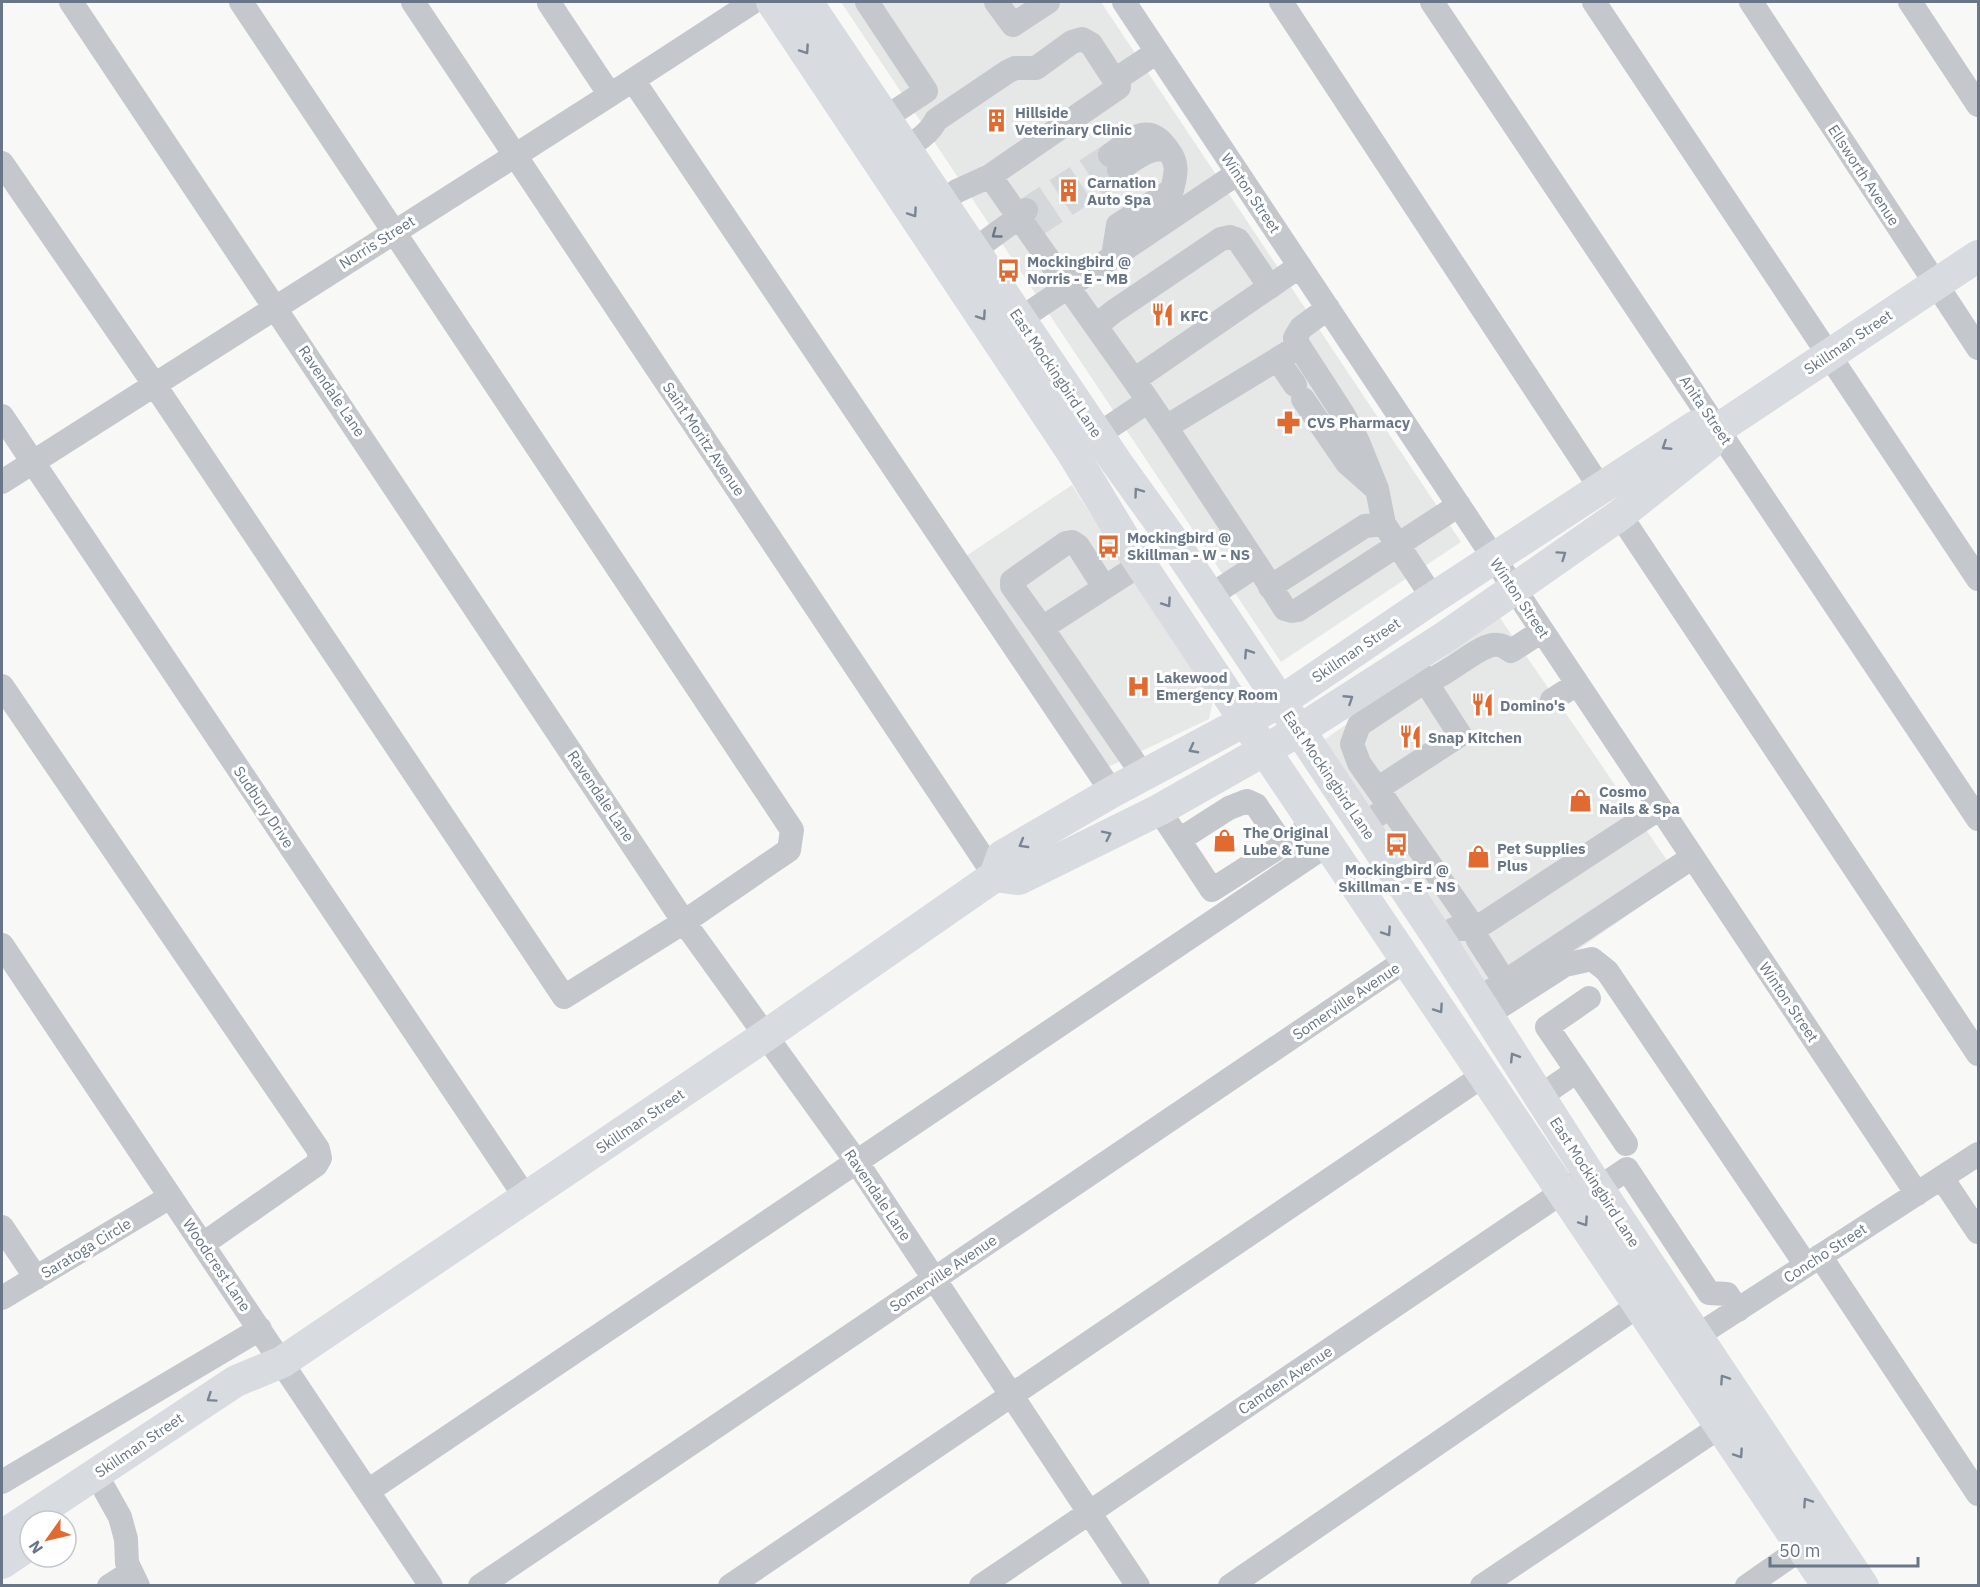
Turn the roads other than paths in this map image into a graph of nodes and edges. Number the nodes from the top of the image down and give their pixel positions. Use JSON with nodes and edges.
{"nodes":[{"id":1,"x":71,"y":2,"type":"edge"},
{"id":2,"x":240,"y":2,"type":"edge"},
{"id":3,"x":413,"y":2,"type":"edge"},
{"id":4,"x":552,"y":2,"type":"edge"},
{"id":5,"x":753,"y":2,"type":"edge"},
{"id":6,"x":772,"y":2,"type":"edge"},
{"id":7,"x":807,"y":2,"type":"edge"},
{"id":8,"x":867,"y":2,"type":"edge"},
{"id":9,"x":996,"y":2,"type":"edge"},
{"id":10,"x":1048,"y":2,"type":"edge"},
{"id":11,"x":1124,"y":2,"type":"edge"},
{"id":12,"x":1281,"y":2,"type":"edge"},
{"id":13,"x":1432,"y":2,"type":"edge"},
{"id":14,"x":1594,"y":2,"type":"edge"},
{"id":15,"x":1751,"y":2,"type":"edge"},
{"id":16,"x":1910,"y":2,"type":"edge"},
{"id":17,"x":1157,"y":52,"type":"junction"},
{"id":18,"x":633,"y":80,"type":"junction"},
{"id":19,"x":1115,"y":80,"type":"junction"},
{"id":20,"x":610,"y":95,"type":"junction"},
{"id":21,"x":1978,"y":105,"type":"edge"},
{"id":22,"x":885,"y":118,"type":"junction"},
{"id":23,"x":905,"y":148,"type":"junction"},
{"id":24,"x":515,"y":156,"type":"junction"},
{"id":25,"x":1114,"y":162,"type":"tunnel mouth"},
{"id":26,"x":2,"y":163,"type":"edge"},
{"id":27,"x":1238,"y":172,"type":"junction"},
{"id":28,"x":990,"y":176,"type":"junction"},
{"id":29,"x":942,"y":202,"type":"junction"},
{"id":30,"x":1027,"y":221,"type":"junction"},
{"id":31,"x":394,"y":231,"type":"junction"},
{"id":32,"x":1113,"y":256,"type":"junction"},
{"id":33,"x":1978,"y":256,"type":"edge"},
{"id":34,"x":961,"y":259,"type":"junction"},
{"id":35,"x":1300,"y":266,"type":"junction"},
{"id":36,"x":1936,"y":284,"type":"junction"},
{"id":37,"x":1068,"y":286,"type":"junction"},
{"id":38,"x":1270,"y":287,"type":"junction"},
{"id":39,"x":276,"y":306,"type":"junction"},
{"id":40,"x":1328,"y":308,"type":"junction"},
{"id":41,"x":1020,"y":319,"type":"junction"},
{"id":42,"x":1104,"y":319,"type":"junction"},
{"id":43,"x":1978,"y":348,"type":"edge"},
{"id":44,"x":1288,"y":354,"type":"junction"},
{"id":45,"x":1830,"y":355,"type":"junction"},
{"id":46,"x":1134,"y":380,"type":"junction"},
{"id":47,"x":154,"y":384,"type":"junction"},
{"id":48,"x":1148,"y":401,"type":"junction"},
{"id":49,"x":2,"y":416,"type":"edge"},
{"id":50,"x":1166,"y":427,"type":"junction"},
{"id":51,"x":1719,"y":429,"type":"junction"},
{"id":52,"x":1098,"y":435,"type":"junction"},
{"id":53,"x":1072,"y":452,"type":"junction"},
{"id":54,"x":33,"y":462,"type":"junction"},
{"id":55,"x":2,"y":482,"type":"edge"},
{"id":56,"x":1377,"y":489,"type":"junction"},
{"id":57,"x":1601,"y":489,"type":"junction"},
{"id":58,"x":1459,"y":505,"type":"junction"},
{"id":59,"x":1620,"y":515,"type":"junction"},
{"id":60,"x":1384,"y":524,"type":"junction"},
{"id":61,"x":1397,"y":545,"type":"junction"},
{"id":62,"x":1494,"y":560,"type":"junction"},
{"id":63,"x":1141,"y":564,"type":"junction"},
{"id":64,"x":1257,"y":565,"type":"junction"},
{"id":65,"x":1978,"y":579,"type":"edge"},
{"id":66,"x":1104,"y":587,"type":"junction"},
{"id":67,"x":1270,"y":587,"type":"junction"},
{"id":68,"x":1514,"y":589,"type":"junction"},
{"id":69,"x":1210,"y":596,"type":"junction"},
{"id":70,"x":1433,"y":598,"type":"junction"},
{"id":71,"x":1042,"y":628,"type":"junction"},
{"id":72,"x":1542,"y":631,"type":"junction"},
{"id":73,"x":1418,"y":670,"type":"junction"},
{"id":74,"x":1577,"y":684,"type":"junction"},
{"id":75,"x":2,"y":686,"type":"edge"},
{"id":76,"x":1552,"y":700,"type":"dead end"},
{"id":77,"x":1280,"y":702,"type":"junction"},
{"id":78,"x":1245,"y":721,"type":"junction"},
{"id":79,"x":1300,"y":730,"type":"junction"},
{"id":80,"x":1265,"y":751,"type":"junction"},
{"id":81,"x":1359,"y":763,"type":"junction"},
{"id":82,"x":1143,"y":775,"type":"junction"},
{"id":83,"x":1333,"y":781,"type":"junction"},
{"id":84,"x":1195,"y":790,"type":"junction"},
{"id":85,"x":1112,"y":792,"type":"junction"},
{"id":86,"x":1383,"y":798,"type":"junction"},
{"id":87,"x":1660,"y":808,"type":"junction"},
{"id":88,"x":1159,"y":810,"type":"junction"},
{"id":89,"x":1213,"y":818,"type":"junction"},
{"id":90,"x":1978,"y":819,"type":"edge"},
{"id":91,"x":1363,"y":825,"type":"junction"},
{"id":92,"x":1321,"y":834,"type":"junction"},
{"id":93,"x":1179,"y":840,"type":"junction"},
{"id":94,"x":1283,"y":845,"type":"junction"},
{"id":95,"x":1693,"y":857,"type":"junction"},
{"id":96,"x":995,"y":876,"type":"junction"},
{"id":97,"x":684,"y":922,"type":"junction"},
{"id":98,"x":1475,"y":929,"type":"junction"},
{"id":99,"x":1439,"y":939,"type":"junction"},
{"id":100,"x":2,"y":945,"type":"edge"},
{"id":101,"x":1406,"y":960,"type":"junction"},
{"id":102,"x":1505,"y":982,"type":"junction"},
{"id":103,"x":1589,"y":998,"type":"dead end"},
{"id":104,"x":1482,"y":1008,"type":"junction"},
{"id":105,"x":765,"y":1036,"type":"junction"},
{"id":106,"x":1978,"y":1054,"type":"edge"},
{"id":107,"x":1577,"y":1071,"type":"junction"},
{"id":108,"x":1484,"y":1075,"type":"junction"},
{"id":109,"x":1539,"y":1097,"type":"junction"},
{"id":110,"x":1626,"y":1144,"type":"dead end"},
{"id":111,"x":1978,"y":1154,"type":"edge"},
{"id":112,"x":856,"y":1161,"type":"junction"},
{"id":113,"x":1942,"y":1178,"type":"junction"},
{"id":114,"x":1594,"y":1181,"type":"junction"},
{"id":115,"x":1563,"y":1192,"type":"junction"},
{"id":116,"x":1917,"y":1194,"type":"junction"},
{"id":117,"x":170,"y":1197,"type":"junction"},
{"id":118,"x":526,"y":1198,"type":"junction"},
{"id":119,"x":2,"y":1227,"type":"edge"},
{"id":120,"x":1978,"y":1232,"type":"edge"},
{"id":121,"x":203,"y":1244,"type":"junction"},
{"id":122,"x":1813,"y":1261,"type":"junction"},
{"id":123,"x":36,"y":1278,"type":"junction"},
{"id":124,"x":935,"y":1279,"type":"junction"},
{"id":125,"x":2,"y":1298,"type":"edge"},
{"id":126,"x":1639,"y":1305,"type":"junction"},
{"id":127,"x":1738,"y":1310,"type":"junction"},
{"id":128,"x":260,"y":1329,"type":"junction"},
{"id":129,"x":1684,"y":1345,"type":"junction"},
{"id":130,"x":282,"y":1362,"type":"junction"},
{"id":131,"x":1012,"y":1396,"type":"junction"},
{"id":132,"x":1733,"y":1418,"type":"junction"},
{"id":133,"x":2,"y":1482,"type":"edge"},
{"id":134,"x":101,"y":1483,"type":"junction"},
{"id":135,"x":368,"y":1491,"type":"junction"},
{"id":136,"x":1978,"y":1494,"type":"edge"},
{"id":137,"x":76,"y":1509,"type":"edge"},
{"id":138,"x":1089,"y":1513,"type":"junction"},
{"id":139,"x":2,"y":1536,"type":"edge"},
{"id":140,"x":1802,"y":1548,"type":"junction"},
{"id":141,"x":18,"y":1552,"type":"edge"},
{"id":142,"x":2,"y":1563,"type":"edge"},
{"id":143,"x":135,"y":1579,"type":"edge"},
{"id":144,"x":109,"y":1586,"type":"edge"},
{"id":145,"x":431,"y":1586,"type":"edge"},
{"id":146,"x":480,"y":1586,"type":"edge"},
{"id":147,"x":730,"y":1586,"type":"edge"},
{"id":148,"x":981,"y":1586,"type":"edge"},
{"id":149,"x":1138,"y":1586,"type":"edge"},
{"id":150,"x":1230,"y":1586,"type":"edge"},
{"id":151,"x":1482,"y":1586,"type":"edge"},
{"id":152,"x":1747,"y":1586,"type":"edge"},
{"id":153,"x":1828,"y":1586,"type":"edge"},
{"id":154,"x":1863,"y":1586,"type":"edge"}],
"edges":[{"from":1,"to":39,"type":"street","name":"Ravendale Lane"},
{"from":2,"to":31,"type":"street"},
{"from":3,"to":24,"type":"street","name":"Saint Moritz Avenue"},
{"from":4,"to":20,"type":"street"},
{"from":5,"to":18,"type":"street","name":"Norris Street"},
{"from":6,"to":34,"type":"main road","name":"East Mockingbird Lane","one_way":true},
{"from":7,"to":22,"type":"main road","name":"East Mockingbird Lane"},
{"from":8,"to":22,"type":"street"},
{"from":9,"to":10,"type":"street"},
{"from":11,"to":17,"type":"street","name":"Winton Street"},
{"from":12,"to":57,"type":"street"},
{"from":13,"to":51,"type":"street","name":"Anita Street"},
{"from":14,"to":45,"type":"street"},
{"from":15,"to":36,"type":"street","name":"Ellsworth Avenue"},
{"from":16,"to":21,"type":"street"},
{"from":17,"to":19,"type":"street"},
{"from":17,"to":27,"type":"street","name":"Winton Street"},
{"from":18,"to":20,"type":"street","name":"Norris Street"},
{"from":18,"to":85,"type":"street"},
{"from":19,"to":23,"type":"street"},
{"from":19,"to":28,"type":"street"},
{"from":20,"to":24,"type":"street","name":"Norris Street"},
{"from":22,"to":23,"type":"main road","name":"East Mockingbird Lane"},
{"from":23,"to":29,"type":"main road","name":"East Mockingbird Lane"},
{"from":24,"to":31,"type":"street","name":"Norris Street"},
{"from":24,"to":96,"type":"street","name":"Saint Moritz Avenue"},
{"from":25,"to":32,"type":"street"},
{"from":26,"to":47,"type":"street"},
{"from":27,"to":32,"type":"street"},
{"from":27,"to":35,"type":"street","name":"Winton Street"},
{"from":28,"to":29,"type":"street"},
{"from":28,"to":30,"type":"street"},
{"from":29,"to":34,"type":"main road","name":"East Mockingbird Lane"},
{"from":30,"to":34,"type":"street","one_way":true},
{"from":30,"to":37,"type":"street"},
{"from":31,"to":39,"type":"street","name":"Norris Street"},
{"from":31,"to":97,"type":"street"},
{"from":32,"to":37,"type":"street"},
{"from":33,"to":36,"type":"main road","name":"Skillman Street"},
{"from":34,"to":41,"type":"main road","name":"East Mockingbird Lane"},
{"from":34,"to":53,"type":"main road","name":"East Mockingbird Lane","one_way":true},
{"from":35,"to":38,"type":"street"},
{"from":35,"to":40,"type":"street","name":"Winton Street"},
{"from":36,"to":43,"type":"street","name":"Ellsworth Avenue"},
{"from":36,"to":45,"type":"main road","name":"Skillman Street"},
{"from":37,"to":41,"type":"street"},
{"from":37,"to":42,"type":"street"},
{"from":38,"to":42,"type":"street"},
{"from":38,"to":46,"type":"street"},
{"from":39,"to":47,"type":"street","name":"Norris Street"},
{"from":39,"to":97,"type":"street","name":"Ravendale Lane"},
{"from":40,"to":44,"type":"street"},
{"from":40,"to":58,"type":"street","name":"Winton Street"},
{"from":41,"to":52,"type":"main road","name":"East Mockingbird Lane"},
{"from":42,"to":46,"type":"street"},
{"from":44,"to":50,"type":"street"},
{"from":44,"to":56,"type":"street"},
{"from":44,"to":56,"type":"street"},
{"from":45,"to":51,"type":"main road","name":"Skillman Street"},
{"from":45,"to":65,"type":"street"},
{"from":46,"to":48,"type":"street"},
{"from":47,"to":54,"type":"street","name":"Norris Street"},
{"from":47,"to":97,"type":"street"},
{"from":48,"to":50,"type":"street"},
{"from":48,"to":52,"type":"street"},
{"from":49,"to":54,"type":"street","name":"Sudbury Drive"},
{"from":50,"to":64,"type":"street"},
{"from":51,"to":57,"type":"main road","name":"Skillman Street","one_way":true},
{"from":51,"to":59,"type":"main road","name":"Skillman Street"},
{"from":51,"to":90,"type":"street","name":"Anita Street"},
{"from":52,"to":53,"type":"main road"},
{"from":69,"to":52,"type":"main road","name":"East Mockingbird Lane","one_way":true},
{"from":53,"to":63,"type":"main road","name":"East Mockingbird Lane"},
{"from":54,"to":55,"type":"street","name":"Norris Street"},
{"from":54,"to":118,"type":"street","name":"Sudbury Drive"},
{"from":56,"to":60,"type":"street"},
{"from":57,"to":62,"type":"main road","name":"Skillman Street"},
{"from":58,"to":61,"type":"street"},
{"from":58,"to":62,"type":"street","name":"Winton Street"},
{"from":68,"to":59,"type":"main road","name":"Skillman Street","one_way":true},
{"from":59,"to":106,"type":"street"},
{"from":60,"to":61,"type":"street"},
{"from":60,"to":67,"type":"street"},
{"from":61,"to":67,"type":"street"},
{"from":61,"to":70,"type":"street"},
{"from":62,"to":68,"type":"street","name":"Winton Street"},
{"from":62,"to":70,"type":"main road","name":"Skillman Street"},
{"from":63,"to":66,"type":"street"},
{"from":63,"to":78,"type":"main road","name":"East Mockingbird Lane","one_way":true},
{"from":64,"to":67,"type":"street"},
{"from":64,"to":69,"type":"street"},
{"from":66,"to":71,"type":"street"},
{"from":66,"to":71,"type":"street"},
{"from":68,"to":72,"type":"street","name":"Winton Street"},
{"from":68,"to":73,"type":"main road","name":"Skillman Street"},
{"from":77,"to":69,"type":"main road","name":"East Mockingbird Lane","one_way":true},
{"from":70,"to":77,"type":"main road","name":"Skillman Street"},
{"from":71,"to":82,"type":"street"},
{"from":72,"to":73,"type":"street"},
{"from":72,"to":74,"type":"street","name":"Winton Street"},
{"from":79,"to":73,"type":"main road","name":"Skillman Street","one_way":true},
{"from":73,"to":81,"type":"street"},
{"from":73,"to":86,"type":"street"},
{"from":74,"to":76,"type":"street"},
{"from":74,"to":87,"type":"street","name":"Winton Street"},
{"from":75,"to":121,"type":"street"},
{"from":77,"to":78,"type":"main road","name":"Skillman Street"},
{"from":77,"to":79,"type":"main road","name":"East Mockingbird Lane"},
{"from":78,"to":80,"type":"main road","name":"East Mockingbird Lane"},
{"from":78,"to":82,"type":"main road","name":"Skillman Street","one_way":true},
{"from":79,"to":80,"type":"main road","name":"Skillman Street"},
{"from":79,"to":83,"type":"main road","name":"East Mockingbird Lane"},
{"from":80,"to":84,"type":"main road","name":"Skillman Street"},
{"from":80,"to":92,"type":"main road","name":"East Mockingbird Lane"},
{"from":81,"to":83,"type":"street"},
{"from":81,"to":86,"type":"street"},
{"from":82,"to":85,"type":"main road","name":"Skillman Street"},
{"from":83,"to":91,"type":"main road","name":"East Mockingbird Lane"},
{"from":84,"to":88,"type":"main road","name":"Skillman Street"},
{"from":84,"to":89,"type":"street"},
{"from":85,"to":96,"type":"main road","name":"Skillman Street","one_way":true},
{"from":86,"to":91,"type":"street"},
{"from":86,"to":98,"type":"street"},
{"from":87,"to":95,"type":"street","name":"Winton Street"},
{"from":87,"to":98,"type":"street"},
{"from":88,"to":93,"type":"street"},
{"from":96,"to":88,"type":"main road","name":"Skillman Street","one_way":true},
{"from":89,"to":93,"type":"street"},
{"from":89,"to":94,"type":"street"},
{"from":91,"to":99,"type":"main road","name":"East Mockingbird Lane"},
{"from":92,"to":94,"type":"street"},
{"from":92,"to":101,"type":"main road","name":"East Mockingbird Lane","one_way":true},
{"from":92,"to":112,"type":"street"},
{"from":93,"to":94,"type":"street"},
{"from":95,"to":102,"type":"street"},
{"from":95,"to":116,"type":"street","name":"Winton Street"},
{"from":96,"to":105,"type":"main road","name":"Skillman Street"},
{"from":97,"to":105,"type":"street","name":"Ravendale Lane"},
{"from":98,"to":99,"type":"street"},
{"from":98,"to":102,"type":"street"},
{"from":99,"to":101,"type":"main road"},
{"from":99,"to":104,"type":"main road","name":"East Mockingbird Lane"},
{"from":100,"to":117,"type":"street","name":"Woodcrest Lane"},
{"from":101,"to":108,"type":"main road","name":"East Mockingbird Lane","one_way":true},
{"from":101,"to":124,"type":"street","name":"Somerville Avenue"},
{"from":102,"to":104,"type":"street"},
{"from":103,"to":107,"type":"street"},
{"from":109,"to":104,"type":"main road","name":"East Mockingbird Lane","one_way":true},
{"from":104,"to":122,"type":"street"},
{"from":105,"to":112,"type":"street","name":"Ravendale Lane"},
{"from":105,"to":118,"type":"main road","name":"Skillman Street"},
{"from":107,"to":109,"type":"street"},
{"from":107,"to":110,"type":"street"},
{"from":108,"to":115,"type":"main road","name":"East Mockingbird Lane"},
{"from":108,"to":131,"type":"street"},
{"from":109,"to":114,"type":"main road","name":"East Mockingbird Lane"},
{"from":111,"to":113,"type":"street","name":"Concho Street"},
{"from":112,"to":124,"type":"street","name":"Ravendale Lane"},
{"from":112,"to":135,"type":"street"},
{"from":113,"to":116,"type":"street","name":"Concho Street"},
{"from":113,"to":120,"type":"street"},
{"from":114,"to":115,"type":"street","name":"Camden Avenue"},
{"from":114,"to":127,"type":"street","name":"Camden Avenue"},
{"from":114,"to":129,"type":"main road","name":"East Mockingbird Lane"},
{"from":115,"to":126,"type":"main road","name":"East Mockingbird Lane","one_way":true},
{"from":115,"to":138,"type":"street","name":"Camden Avenue"},
{"from":116,"to":122,"type":"street","name":"Concho Street"},
{"from":117,"to":121,"type":"street","name":"Woodcrest Lane"},
{"from":117,"to":123,"type":"street","name":"Saratoga Circle"},
{"from":118,"to":130,"type":"main road","name":"Skillman Street"},
{"from":119,"to":123,"type":"street"},
{"from":121,"to":128,"type":"street","name":"Woodcrest Lane"},
{"from":122,"to":127,"type":"street","name":"Concho Street"},
{"from":122,"to":136,"type":"street"},
{"from":123,"to":125,"type":"street","name":"Saratoga Circle"},
{"from":124,"to":131,"type":"street","name":"Ravendale Lane"},
{"from":124,"to":146,"type":"street","name":"Somerville Avenue"},
{"from":126,"to":129,"type":"main road","name":"East Mockingbird Lane"},
{"from":126,"to":150,"type":"street"},
{"from":127,"to":129,"type":"street","name":"Concho Street"},
{"from":128,"to":130,"type":"street","name":"Woodcrest Lane"},
{"from":128,"to":133,"type":"street"},
{"from":129,"to":132,"type":"main road","name":"East Mockingbird Lane"},
{"from":130,"to":134,"type":"main road","name":"Skillman Street"},
{"from":130,"to":135,"type":"street","name":"Woodcrest Lane"},
{"from":131,"to":138,"type":"street","name":"Ravendale Lane"},
{"from":131,"to":147,"type":"street"},
{"from":132,"to":140,"type":"main road","name":"East Mockingbird Lane","one_way":true},
{"from":132,"to":151,"type":"street"},
{"from":154,"to":132,"type":"main road","name":"East Mockingbird Lane","one_way":true},
{"from":134,"to":137,"type":"main road","name":"Skillman Street"},
{"from":134,"to":139,"type":"main road","name":"Skillman Street"},
{"from":134,"to":143,"type":"street"},
{"from":135,"to":145,"type":"street","name":"Woodcrest Lane"},
{"from":138,"to":148,"type":"street","name":"Camden Avenue"},
{"from":138,"to":149,"type":"street","name":"Ravendale Lane"},
{"from":140,"to":152,"type":"street"},
{"from":140,"to":153,"type":"main road","name":"East Mockingbird Lane"},
{"from":141,"to":142,"type":"main road"},
{"from":143,"to":144,"type":"street"}]}
